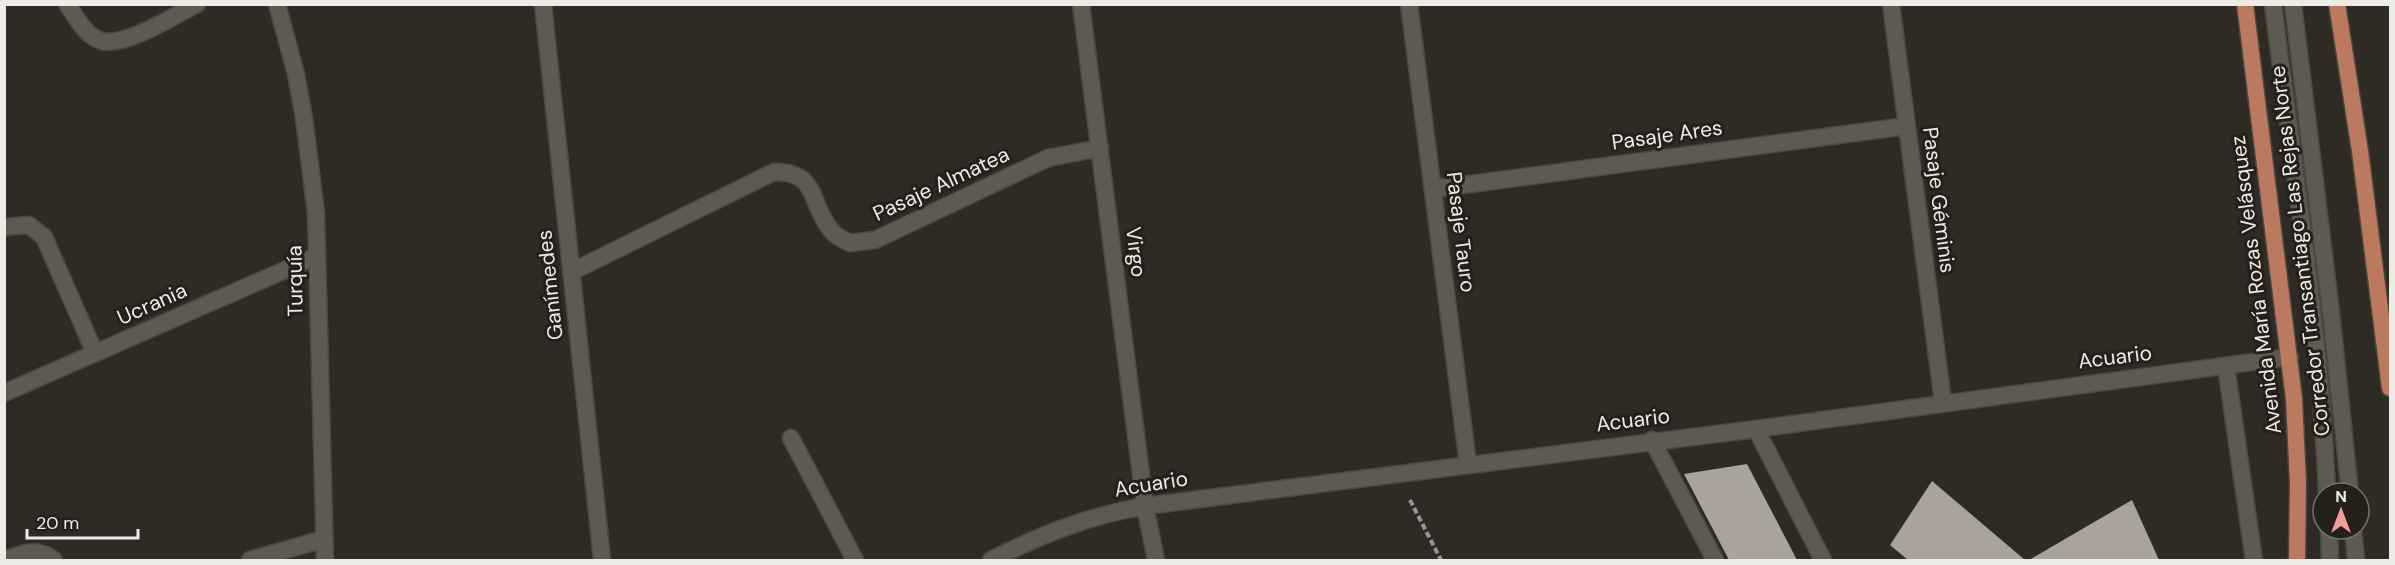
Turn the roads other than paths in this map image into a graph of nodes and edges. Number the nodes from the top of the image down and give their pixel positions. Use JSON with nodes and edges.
{"nodes":[{"id":1,"x":68,"y":4,"type":"edge"},
{"id":2,"x":197,"y":4,"type":"edge"},
{"id":3,"x":277,"y":4,"type":"edge"},
{"id":4,"x":543,"y":4,"type":"edge"},
{"id":5,"x":1081,"y":4,"type":"edge"},
{"id":6,"x":1409,"y":4,"type":"edge"},
{"id":7,"x":1891,"y":4,"type":"edge"},
{"id":8,"x":2245,"y":4,"type":"edge"},
{"id":9,"x":2273,"y":4,"type":"edge"},
{"id":10,"x":2293,"y":4,"type":"edge"},
{"id":11,"x":2337,"y":4,"type":"edge"},
{"id":12,"x":1907,"y":126,"type":"junction"},
{"id":13,"x":1100,"y":148,"type":"junction"},
{"id":14,"x":1433,"y":189,"type":"junction"},
{"id":15,"x":4,"y":227,"type":"edge"},
{"id":16,"x":317,"y":256,"type":"junction"},
{"id":17,"x":571,"y":272,"type":"junction"},
{"id":18,"x":95,"y":353,"type":"junction"},
{"id":19,"x":2290,"y":357,"type":"junction"},
{"id":20,"x":2226,"y":366,"type":"junction"},
{"id":21,"x":2391,"y":388,"type":"edge"},
{"id":22,"x":4,"y":393,"type":"edge"},
{"id":23,"x":1943,"y":402,"type":"junction"},
{"id":24,"x":1756,"y":429,"type":"junction"},
{"id":25,"x":791,"y":438,"type":"dead end"},
{"id":26,"x":1652,"y":440,"type":"junction"},
{"id":27,"x":1468,"y":464,"type":"junction"},
{"id":28,"x":2326,"y":481,"type":"edge"},
{"id":29,"x":2349,"y":481,"type":"edge"},
{"id":30,"x":1145,"y":506,"type":"junction"},
{"id":31,"x":324,"y":538,"type":"junction"},
{"id":32,"x":2329,"y":541,"type":"edge"},
{"id":33,"x":2354,"y":541,"type":"edge"},
{"id":34,"x":5,"y":561,"type":"edge"},
{"id":35,"x":54,"y":561,"type":"edge"},
{"id":36,"x":250,"y":561,"type":"edge"},
{"id":37,"x":325,"y":561,"type":"edge"},
{"id":38,"x":602,"y":561,"type":"edge"},
{"id":39,"x":855,"y":561,"type":"edge"},
{"id":40,"x":991,"y":561,"type":"edge"},
{"id":41,"x":1156,"y":561,"type":"edge"},
{"id":42,"x":1715,"y":561,"type":"edge"},
{"id":43,"x":1823,"y":561,"type":"edge"},
{"id":44,"x":2254,"y":561,"type":"edge"},
{"id":45,"x":2297,"y":561,"type":"edge"},
{"id":46,"x":2330,"y":561,"type":"edge"},
{"id":47,"x":2356,"y":561,"type":"edge"}],
"edges":[{"from":1,"to":2,"type":"street"},
{"from":3,"to":16,"type":"street","name":"Turquía"},
{"from":4,"to":17,"type":"street","name":"Ganímedes"},
{"from":5,"to":13,"type":"street","name":"Virgo"},
{"from":6,"to":14,"type":"street","name":"Pasaje Tauro"},
{"from":7,"to":12,"type":"street","name":"Pasaje Géminis"},
{"from":8,"to":19,"type":"main road","name":"Avenida María Rozas Velásquez"},
{"from":9,"to":28,"type":"street"},
{"from":10,"to":29,"type":"street","name":"Corredor Transantiago Las Rejas Norte"},
{"from":11,"to":21,"type":"main road"},
{"from":12,"to":14,"type":"street","name":"Pasaje Ares"},
{"from":12,"to":23,"type":"street","name":"Pasaje Géminis"},
{"from":13,"to":17,"type":"street","name":"Pasaje Almatea"},
{"from":13,"to":30,"type":"street","name":"Virgo"},
{"from":14,"to":27,"type":"street","name":"Pasaje Tauro"},
{"from":15,"to":18,"type":"street"},
{"from":16,"to":18,"type":"street","name":"Ucrania"},
{"from":16,"to":31,"type":"street","name":"Turquía"},
{"from":17,"to":38,"type":"street","name":"Ganímedes"},
{"from":18,"to":22,"type":"street","name":"Ucrania"},
{"from":19,"to":20,"type":"street","name":"Acuario"},
{"from":19,"to":45,"type":"main road","name":"Avenida María Rozas Velásquez"},
{"from":20,"to":23,"type":"street","name":"Acuario"},
{"from":20,"to":44,"type":"street"},
{"from":23,"to":24,"type":"street","name":"Acuario"},
{"from":24,"to":26,"type":"street","name":"Acuario"},
{"from":24,"to":43,"type":"street"},
{"from":25,"to":39,"type":"street"},
{"from":26,"to":27,"type":"street","name":"Acuario"},
{"from":26,"to":42,"type":"street"},
{"from":27,"to":30,"type":"street","name":"Acuario"},
{"from":30,"to":40,"type":"street","name":"Acuario"},
{"from":30,"to":41,"type":"street","name":"Virgo"},
{"from":31,"to":36,"type":"street"},
{"from":31,"to":37,"type":"street","name":"Turquía"},
{"from":32,"to":46,"type":"street"},
{"from":33,"to":47,"type":"street"},
{"from":34,"to":35,"type":"street"}]}
